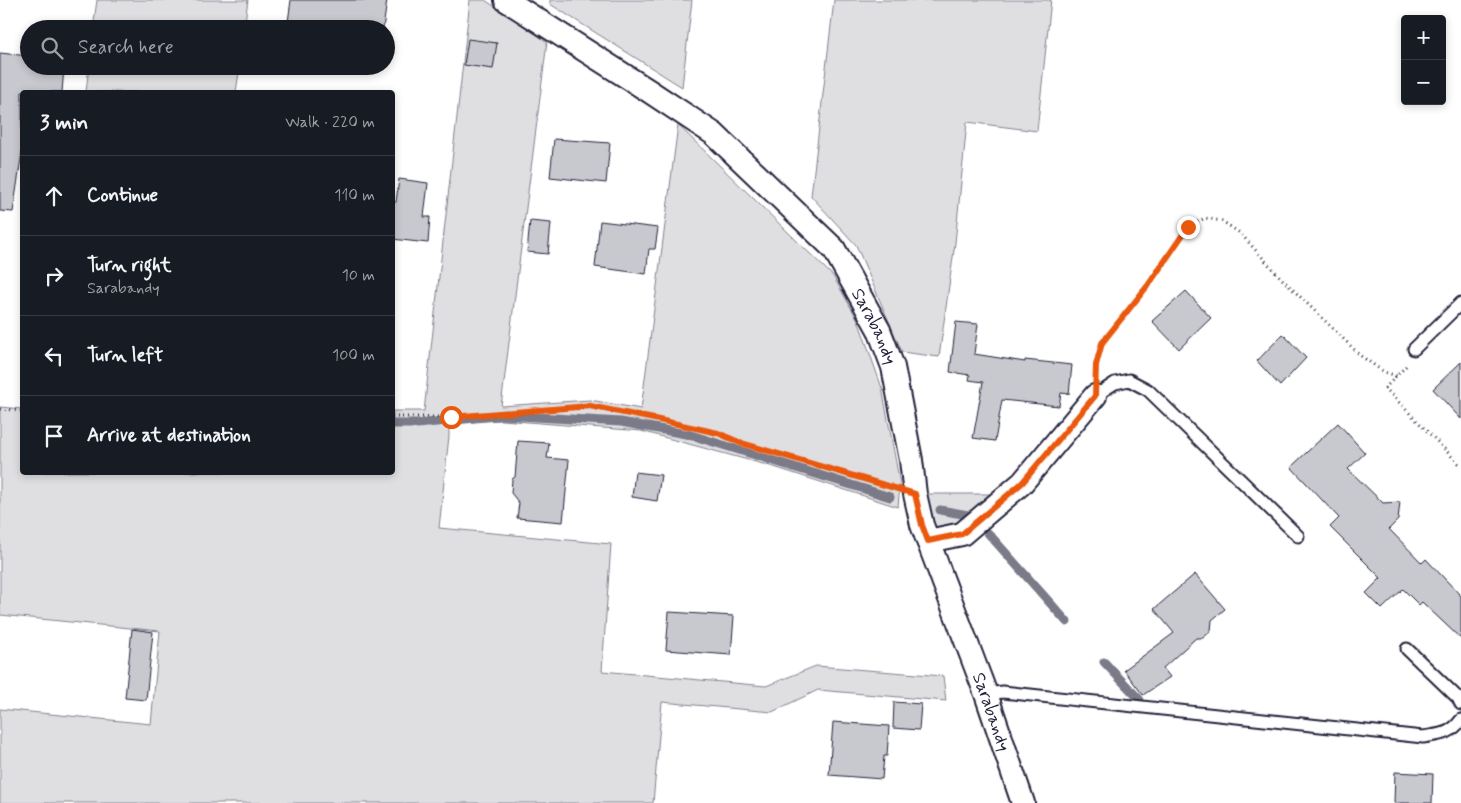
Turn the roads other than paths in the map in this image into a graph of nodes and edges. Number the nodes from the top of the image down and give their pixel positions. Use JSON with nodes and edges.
{"nodes":[{"id":1,"x":506,"y":0,"type":"edge"},
{"id":2,"x":1461,"y":304,"type":"edge"},
{"id":3,"x":1414,"y":349,"type":"dead end"},
{"id":4,"x":1095,"y":396,"type":"joint"},
{"id":5,"x":1298,"y":536,"type":"dead end"},
{"id":6,"x":928,"y":541,"type":"junction"},
{"id":7,"x":1407,"y":650,"type":"dead end"},
{"id":8,"x":986,"y":694,"type":"junction"},
{"id":9,"x":1461,"y":704,"type":"edge"},
{"id":10,"x":1461,"y":720,"type":"edge"},
{"id":11,"x":1022,"y":803,"type":"edge"}],
"edges":[{"from":1,"to":6,"type":"street","name":"Sarabandy"},
{"from":2,"to":3,"type":"lane"},
{"from":4,"to":5,"type":"lane"},
{"from":4,"to":6,"type":"street"},
{"from":6,"to":8,"type":"street","name":"Sarabandy"},
{"from":7,"to":9,"type":"lane"},
{"from":8,"to":10,"type":"lane"},
{"from":8,"to":11,"type":"street","name":"Sarabandy"}]}
